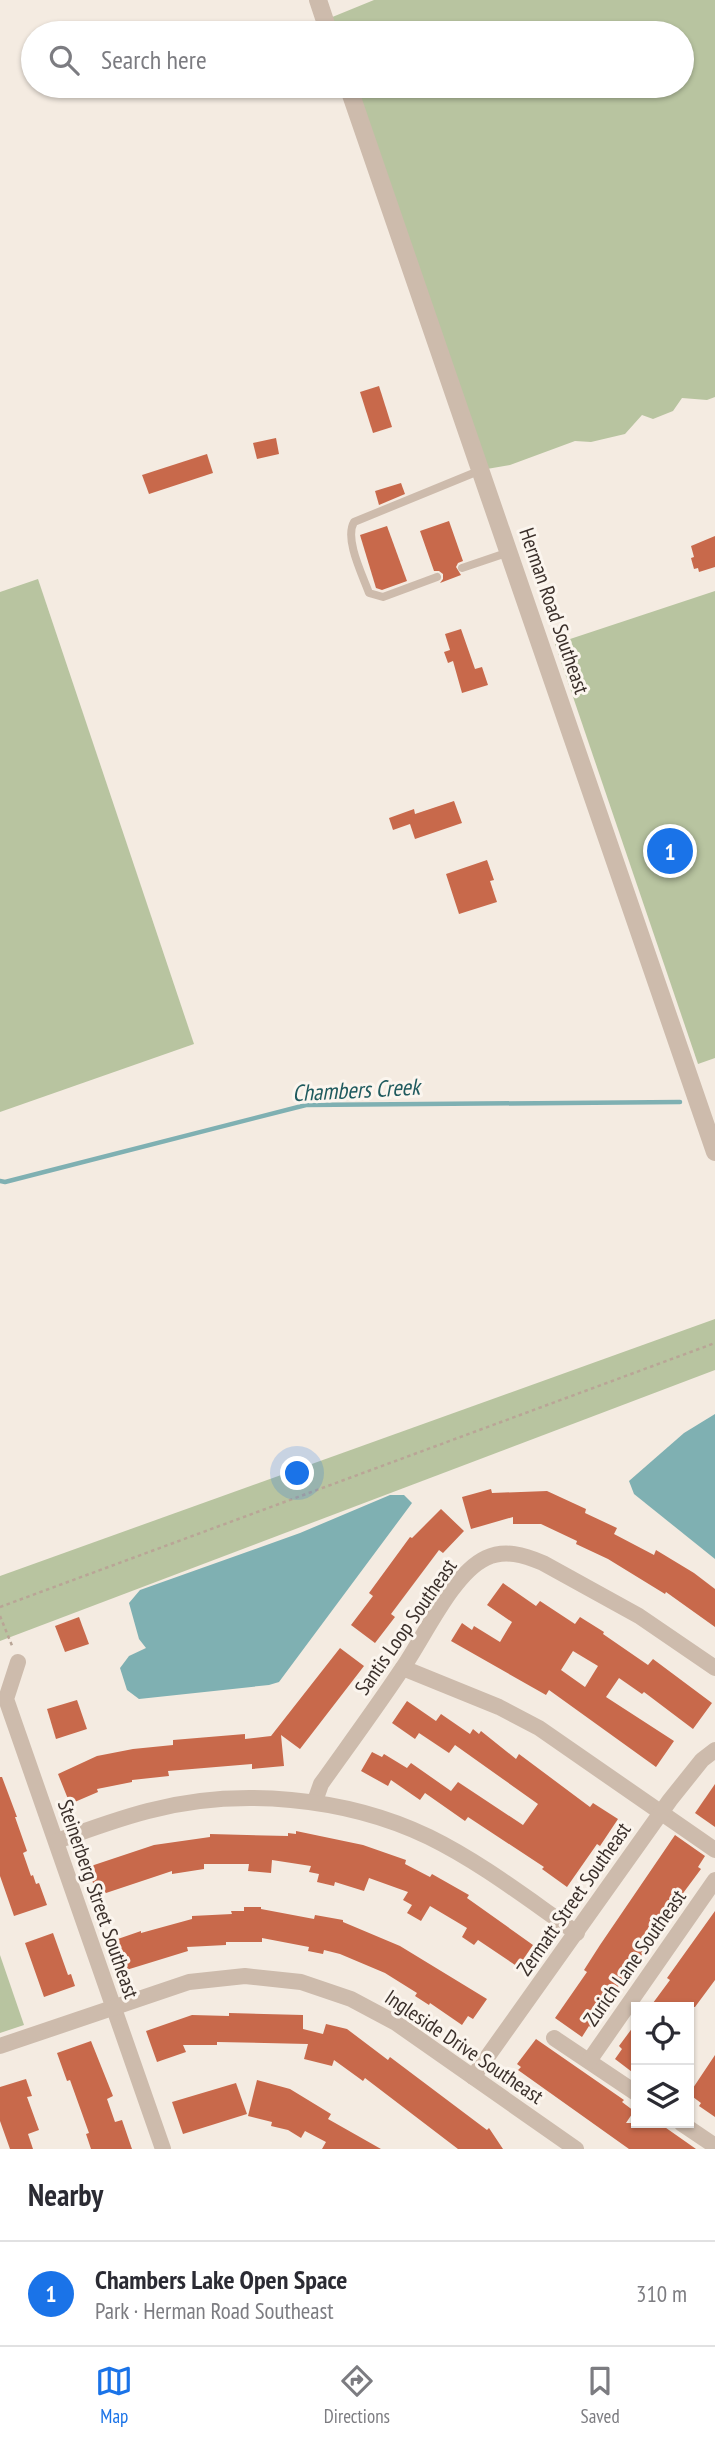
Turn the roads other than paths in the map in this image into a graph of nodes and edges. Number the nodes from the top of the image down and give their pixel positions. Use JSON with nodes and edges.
{"nodes":[{"id":1,"x":318,"y":0,"type":"edge"},
{"id":2,"x":325,"y":21,"type":"edge"},
{"id":3,"x":352,"y":98,"type":"edge"},
{"id":4,"x":481,"y":470,"type":"junction"},
{"id":5,"x":509,"y":551,"type":"junction"},
{"id":6,"x":462,"y":568,"type":"dead end"},
{"id":7,"x":437,"y":577,"type":"dead end"},
{"id":8,"x":715,"y":1152,"type":"edge"},
{"id":9,"x":18,"y":1662,"type":"road end"},
{"id":10,"x":403,"y":1668,"type":"junction"},
{"id":11,"x":715,"y":1668,"type":"edge"},
{"id":12,"x":715,"y":1750,"type":"edge"},
{"id":13,"x":314,"y":1801,"type":"junction"},
{"id":14,"x":662,"y":1811,"type":"junction"},
{"id":15,"x":57,"y":1841,"type":"junction"},
{"id":16,"x":715,"y":1850,"type":"edge"},
{"id":17,"x":715,"y":1880,"type":"edge"},
{"id":18,"x":577,"y":1933,"type":"junction"},
{"id":19,"x":113,"y":2009,"type":"junction"},
{"id":20,"x":554,"y":2038,"type":"dead end"},
{"id":21,"x":0,"y":2046,"type":"edge"},
{"id":22,"x":589,"y":2060,"type":"junction"},
{"id":23,"x":473,"y":2077,"type":"junction"},
{"id":24,"x":631,"y":2089,"type":"edge"},
{"id":25,"x":688,"y":2128,"type":"edge"},
{"id":26,"x":715,"y":2146,"type":"edge"},
{"id":27,"x":163,"y":2149,"type":"edge"},
{"id":28,"x":576,"y":2149,"type":"edge"}],
"edges":[{"from":1,"to":2,"type":"street"},
{"from":3,"to":4,"type":"street","name":"Herman Road Southeast"},
{"from":4,"to":5,"type":"street","name":"Herman Road Southeast"},
{"from":4,"to":7,"type":"lane"},
{"from":5,"to":6,"type":"lane"},
{"from":5,"to":8,"type":"street","name":"Herman Road Southeast"},
{"from":9,"to":15,"type":"street","name":"Steinerberg Street Southeast"},
{"from":10,"to":11,"type":"street","name":"Santis Loop Southeast"},
{"from":10,"to":13,"type":"street","name":"Santis Loop Southeast"},
{"from":10,"to":14,"type":"street"},
{"from":12,"to":14,"type":"street","name":"Zermatt Street Southeast"},
{"from":13,"to":15,"type":"street"},
{"from":13,"to":18,"type":"street"},
{"from":14,"to":16,"type":"street"},
{"from":14,"to":18,"type":"street","name":"Zermatt Street Southeast"},
{"from":15,"to":19,"type":"street","name":"Steinerberg Street Southeast"},
{"from":17,"to":22,"type":"street","name":"Zurich Lane Southeast"},
{"from":18,"to":23,"type":"street","name":"Zermatt Street Southeast"},
{"from":19,"to":21,"type":"street","name":"Ingleside Drive Southeast"},
{"from":19,"to":23,"type":"street","name":"Ingleside Drive Southeast"},
{"from":19,"to":27,"type":"street","name":"Steinerberg Street Southeast"},
{"from":20,"to":22,"type":"street"},
{"from":22,"to":24,"type":"street"},
{"from":23,"to":28,"type":"street","name":"Ingleside Drive Southeast"},
{"from":25,"to":26,"type":"street"}]}
